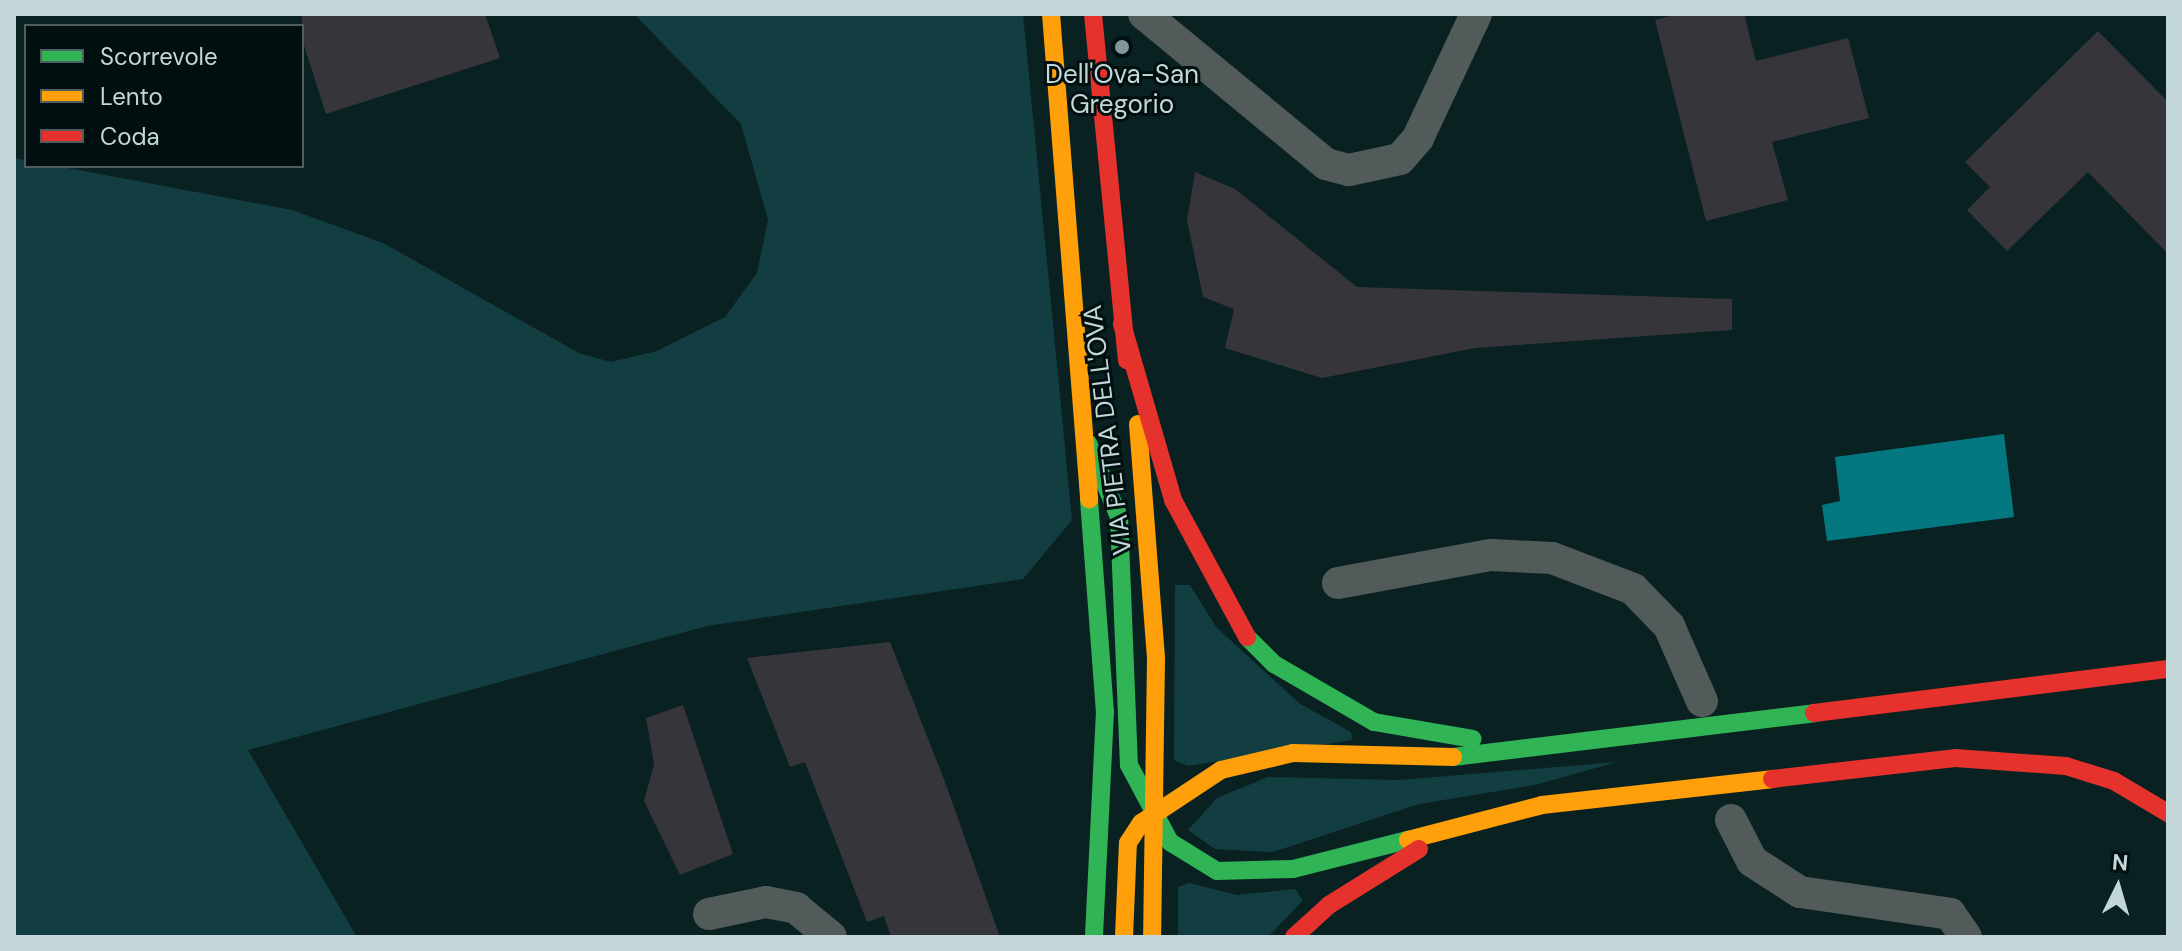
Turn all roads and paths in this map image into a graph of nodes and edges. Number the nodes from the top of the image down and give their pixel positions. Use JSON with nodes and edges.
{"nodes":[{"id":1,"x":1051,"y":14,"type":"edge"},
{"id":2,"x":1093,"y":14,"type":"edge"},
{"id":3,"x":1144,"y":14,"type":"edge"},
{"id":4,"x":1476,"y":14,"type":"edge"},
{"id":5,"x":1122,"y":324,"type":"junction"},
{"id":6,"x":1088,"y":443,"type":"junction"},
{"id":7,"x":1338,"y":583,"type":"dead end"},
{"id":8,"x":2168,"y":669,"type":"edge"},
{"id":9,"x":1702,"y":701,"type":"dead end"},
{"id":10,"x":1579,"y":742,"type":"junction"},
{"id":11,"x":2168,"y":813,"type":"edge"},
{"id":12,"x":1153,"y":814,"type":"junction"},
{"id":13,"x":1731,"y":820,"type":"dead end"},
{"id":14,"x":1469,"y":821,"type":"junction"},
{"id":15,"x":709,"y":914,"type":"dead end"},
{"id":16,"x":831,"y":937,"type":"edge"},
{"id":17,"x":1094,"y":937,"type":"edge"},
{"id":18,"x":1124,"y":937,"type":"edge"},
{"id":19,"x":1152,"y":937,"type":"edge"},
{"id":20,"x":1294,"y":937,"type":"edge"},
{"id":21,"x":1966,"y":937,"type":"edge"}],
"edges":[{"from":1,"to":6,"type":"main road","name":"VIA PIETRA DELL'OVA"},
{"from":2,"to":5,"type":"main road","name":"VIA PIETRA DELL'OVA"},
{"from":3,"to":4,"type":"lane"},
{"from":5,"to":10,"type":"main road"},
{"from":5,"to":12,"type":"main road","name":"VIA PIETRA DELL'OVA"},
{"from":6,"to":12,"type":"main road"},
{"from":6,"to":17,"type":"main road","name":"VIA PIETRA DELL'OVA"},
{"from":7,"to":9,"type":"lane"},
{"from":8,"to":10,"type":"main road"},
{"from":10,"to":12,"type":"main road"},
{"from":11,"to":14,"type":"main road"},
{"from":12,"to":14,"type":"main road"},
{"from":12,"to":18,"type":"main road"},
{"from":12,"to":19,"type":"main road","name":"VIA PIETRA DELL'OVA"},
{"from":13,"to":21,"type":"lane"},
{"from":14,"to":20,"type":"main road"},
{"from":15,"to":16,"type":"lane"}]}
